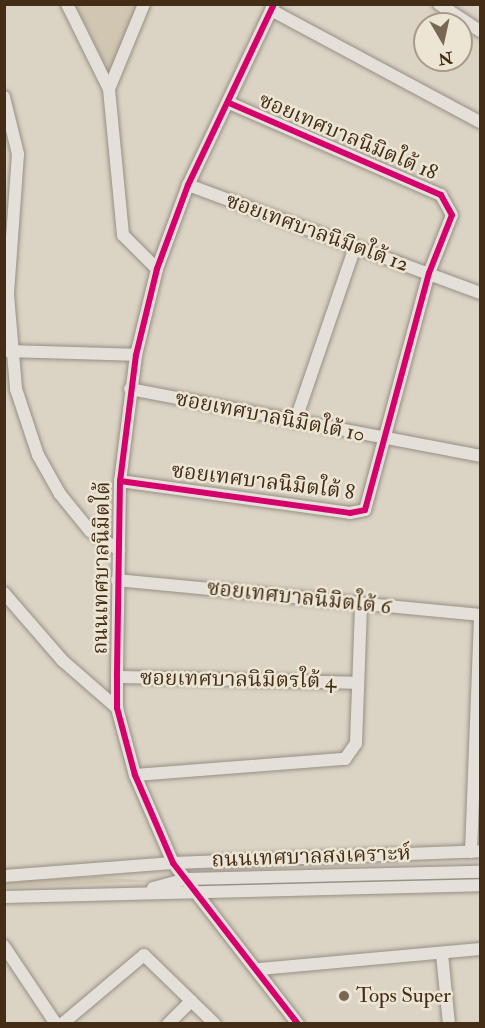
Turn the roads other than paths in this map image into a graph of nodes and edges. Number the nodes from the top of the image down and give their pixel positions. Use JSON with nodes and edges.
{"nodes":[{"id":1,"x":67,"y":4,"type":"edge"},
{"id":2,"x":144,"y":4,"type":"edge"},
{"id":3,"x":439,"y":4,"type":"edge"},
{"id":4,"x":273,"y":7,"type":"edge"},
{"id":5,"x":480,"y":31,"type":"edge"},
{"id":6,"x":109,"y":88,"type":"junction"},
{"id":7,"x":4,"y":97,"type":"edge"},
{"id":8,"x":228,"y":103,"type":"junction"},
{"id":9,"x":480,"y":122,"type":"edge"},
{"id":10,"x":188,"y":185,"type":"junction"},
{"id":11,"x":355,"y":247,"type":"junction"},
{"id":12,"x":157,"y":269,"type":"junction"},
{"id":13,"x":429,"y":273,"type":"junction"},
{"id":14,"x":480,"y":293,"type":"edge"},
{"id":15,"x":7,"y":351,"type":"edge"},
{"id":16,"x":136,"y":355,"type":"junction"},
{"id":17,"x":130,"y":389,"type":"junction"},
{"id":18,"x":295,"y":422,"type":"junction"},
{"id":19,"x":385,"y":440,"type":"junction"},
{"id":20,"x":480,"y":456,"type":"edge"},
{"id":21,"x":120,"y":481,"type":"junction"},
{"id":22,"x":119,"y":550,"type":"junction"},
{"id":23,"x":117,"y":580,"type":"junction"},
{"id":24,"x":4,"y":593,"type":"edge"},
{"id":25,"x":361,"y":605,"type":"junction"},
{"id":26,"x":480,"y":615,"type":"edge"},
{"id":27,"x":117,"y":677,"type":"junction"},
{"id":28,"x":358,"y":683,"type":"junction"},
{"id":29,"x":117,"y":708,"type":"junction"},
{"id":30,"x":477,"y":745,"type":"edge"},
{"id":31,"x":135,"y":775,"type":"junction"},
{"id":32,"x":476,"y":852,"type":"edge"},
{"id":33,"x":173,"y":863,"type":"junction"},
{"id":34,"x":142,"y":867,"type":"junction"},
{"id":35,"x":480,"y":872,"type":"edge"},
{"id":36,"x":4,"y":876,"type":"edge"},
{"id":37,"x":187,"y":879,"type":"junction"},
{"id":38,"x":480,"y":885,"type":"edge"},
{"id":39,"x":145,"y":891,"type":"junction"},
{"id":40,"x":198,"y":896,"type":"junction"},
{"id":41,"x":4,"y":897,"type":"edge"},
{"id":42,"x":4,"y":946,"type":"edge"},
{"id":43,"x":480,"y":949,"type":"edge"},
{"id":44,"x":442,"y":954,"type":"junction"},
{"id":45,"x":260,"y":969,"type":"junction"},
{"id":46,"x":191,"y":1001,"type":"junction"},
{"id":47,"x":56,"y":1023,"type":"edge"},
{"id":48,"x":62,"y":1023,"type":"edge"},
{"id":49,"x":168,"y":1023,"type":"edge"},
{"id":50,"x":215,"y":1023,"type":"edge"},
{"id":51,"x":298,"y":1023,"type":"edge"},
{"id":52,"x":449,"y":1023,"type":"edge"}],
"edges":[{"from":1,"to":6,"type":"street"},
{"from":2,"to":6,"type":"street"},
{"from":3,"to":5,"type":"street"},
{"from":4,"to":8,"type":"street","name":"ถนนเทศบาลนิมิตใต้"},
{"from":4,"to":9,"type":"street"},
{"from":6,"to":12,"type":"street"},
{"from":7,"to":15,"type":"street"},
{"from":8,"to":10,"type":"street","name":"ถนนเทศบาลนิมิตใต้"},
{"from":8,"to":13,"type":"street","name":"ซอยเทศบาลนิมิตใต้ 18"},
{"from":10,"to":11,"type":"street","name":"ซอยเทศบาลนิมิตใต้ 12"},
{"from":10,"to":12,"type":"street","name":"ถนนเทศบาลนิมิตใต้"},
{"from":11,"to":13,"type":"street","name":"ซอยเทศบาลนิมิตใต้ 12"},
{"from":11,"to":18,"type":"street"},
{"from":12,"to":16,"type":"street","name":"ถนนเทศบาลนิมิตใต้"},
{"from":13,"to":14,"type":"street","name":"ซอยเทศบาลนิมิตใต้ 12"},
{"from":13,"to":19,"type":"street","name":"ซอยเทศบาลนิมิตใต้ 8"},
{"from":15,"to":16,"type":"street"},
{"from":15,"to":22,"type":"street"},
{"from":16,"to":17,"type":"street","name":"ถนนเทศบาลนิมิตใต้"},
{"from":17,"to":18,"type":"street","name":"ซอยเทศบาลนิมิตใต้ 10"},
{"from":17,"to":21,"type":"street","name":"ถนนเทศบาลนิมิตใต้"},
{"from":18,"to":19,"type":"street","name":"ซอยเทศบาลนิมิตใต้ 10"},
{"from":19,"to":20,"type":"street","name":"ซอยเทศบาลนิมิตใต้ 10"},
{"from":19,"to":21,"type":"street","name":"ซอยเทศบาลนิมิตใต้ 8"},
{"from":21,"to":22,"type":"street","name":"ถนนเทศบาลนิมิตใต้"},
{"from":22,"to":23,"type":"street","name":"ถนนเทศบาลนิมิตใต้"},
{"from":23,"to":25,"type":"street","name":"ซอยเทศบาลนิมิตใต้ 6"},
{"from":23,"to":27,"type":"street","name":"ถนนเทศบาลนิมิตใต้"},
{"from":24,"to":29,"type":"street"},
{"from":25,"to":26,"type":"street","name":"ซอยเทศบาลนิมิตใต้ 6"},
{"from":25,"to":28,"type":"street"},
{"from":26,"to":30,"type":"street"},
{"from":27,"to":28,"type":"street","name":"ซอยเทศบาลนิมิตรใต้ 4"},
{"from":27,"to":29,"type":"street","name":"ถนนเทศบาลนิมิตใต้"},
{"from":28,"to":31,"type":"street"},
{"from":29,"to":31,"type":"street","name":"ถนนเทศบาลนิมิตใต้"},
{"from":30,"to":32,"type":"street"},
{"from":31,"to":33,"type":"street","name":"ถนนเทศบาลนิมิตใต้"},
{"from":32,"to":33,"type":"street","name":"ถนนเทศบาลสงเคราะห์"},
{"from":33,"to":34,"type":"street","name":"ถนนเทศบาลสงเคราะห์"},
{"from":33,"to":37,"type":"street","name":"ถนนเทศบาลนิมิตใต้"},
{"from":34,"to":36,"type":"street","name":"ถนนเทศบาลสงเคราะห์"},
{"from":34,"to":37,"type":"street","name":"ถนนเทศบาลสงเคราะห์"},
{"from":35,"to":37,"type":"street","name":"ถนนเทศบาลสงเคราะห์"},
{"from":37,"to":39,"type":"street","name":"ถนนเทศบาลสงเคราะห์"},
{"from":37,"to":40,"type":"street","name":"ถนนเทศบาลนิมิตใต้"},
{"from":38,"to":40,"type":"street","name":"ถนนเทศบาลสงเคราะห์"},
{"from":39,"to":40,"type":"street","name":"ถนนเทศบาลสงเคราะห์"},
{"from":39,"to":41,"type":"street","name":"ถนนเทศบาลสงเคราะห์"},
{"from":40,"to":45,"type":"street","name":"ถนนเทศบาลนิมิตใต้"},
{"from":42,"to":47,"type":"street"},
{"from":43,"to":44,"type":"street"},
{"from":44,"to":45,"type":"street"},
{"from":44,"to":52,"type":"street"},
{"from":45,"to":51,"type":"street","name":"ถนนเทศบาลนิมิตใต้"},
{"from":46,"to":48,"type":"street"},
{"from":46,"to":49,"type":"street"},
{"from":46,"to":50,"type":"street"}]}
